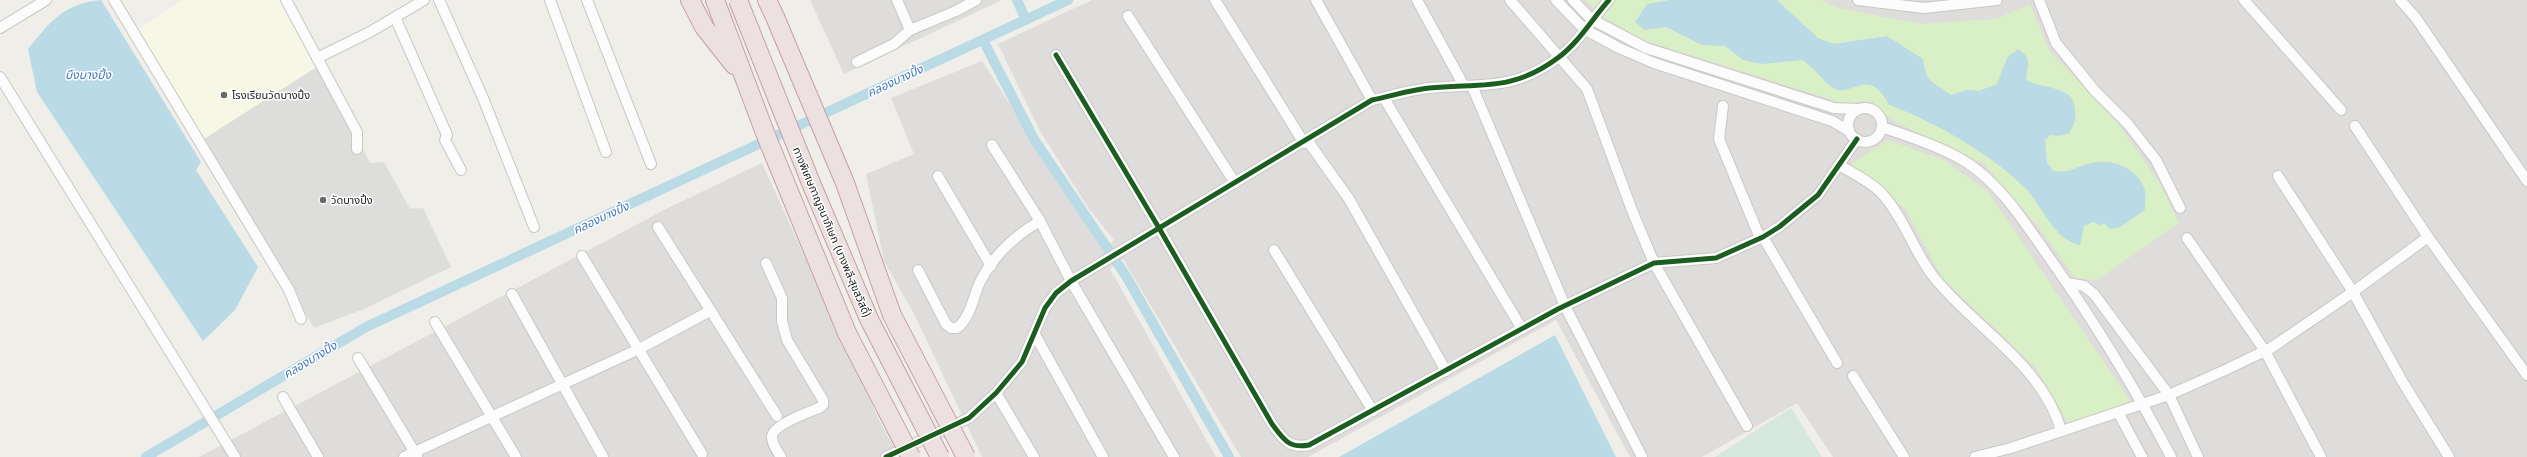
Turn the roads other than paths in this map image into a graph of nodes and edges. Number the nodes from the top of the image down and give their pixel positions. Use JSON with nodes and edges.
{"nodes":[{"id":1,"x":46,"y":0,"type":"edge"},
{"id":2,"x":114,"y":0,"type":"edge"},
{"id":3,"x":286,"y":0,"type":"edge"},
{"id":4,"x":424,"y":0,"type":"edge"},
{"id":5,"x":439,"y":0,"type":"edge"},
{"id":6,"x":550,"y":0,"type":"edge"},
{"id":7,"x":587,"y":0,"type":"edge"},
{"id":8,"x":690,"y":0,"type":"edge"},
{"id":9,"x":715,"y":0,"type":"edge"},
{"id":10,"x":738,"y":0,"type":"edge"},
{"id":11,"x":767,"y":0,"type":"edge"},
{"id":12,"x":897,"y":0,"type":"edge"},
{"id":13,"x":976,"y":0,"type":"edge"},
{"id":14,"x":1216,"y":0,"type":"edge"},
{"id":15,"x":1316,"y":0,"type":"edge"},
{"id":16,"x":1417,"y":0,"type":"edge"},
{"id":17,"x":1510,"y":0,"type":"edge"},
{"id":18,"x":1556,"y":0,"type":"edge"},
{"id":19,"x":1573,"y":0,"type":"edge"},
{"id":20,"x":1609,"y":0,"type":"edge"},
{"id":21,"x":1858,"y":0,"type":"edge"},
{"id":22,"x":1997,"y":0,"type":"edge"},
{"id":23,"x":2039,"y":0,"type":"edge"},
{"id":24,"x":2244,"y":0,"type":"edge"},
{"id":25,"x":2400,"y":0,"type":"edge"},
{"id":26,"x":773,"y":8,"type":"edge"},
{"id":27,"x":1128,"y":16,"type":"dead end"},
{"id":28,"x":395,"y":17,"type":"junction"},
{"id":29,"x":1592,"y":20,"type":"junction"},
{"id":30,"x":0,"y":28,"type":"edge"},
{"id":31,"x":1584,"y":29,"type":"junction"},
{"id":32,"x":910,"y":30,"type":"junction"},
{"id":33,"x":1056,"y":55,"type":"dead end"},
{"id":34,"x":1560,"y":57,"type":"junction"},
{"id":35,"x":317,"y":58,"type":"junction"},
{"id":36,"x":857,"y":62,"type":"dead end"},
{"id":37,"x":741,"y":73,"type":"junction"},
{"id":38,"x":0,"y":77,"type":"edge"},
{"id":39,"x":1468,"y":86,"type":"junction"},
{"id":40,"x":1384,"y":98,"type":"junction"},
{"id":41,"x":1372,"y":100,"type":"junction"},
{"id":42,"x":1723,"y":106,"type":"dead end"},
{"id":43,"x":1858,"y":110,"type":"junction"},
{"id":44,"x":2341,"y":110,"type":"dead end"},
{"id":45,"x":2355,"y":126,"type":"dead end"},
{"id":46,"x":1882,"y":127,"type":"junction"},
{"id":47,"x":1849,"y":131,"type":"junction"},
{"id":48,"x":1857,"y":139,"type":"junction"},
{"id":49,"x":1305,"y":141,"type":"junction"},
{"id":50,"x":992,"y":145,"type":"dead end"},
{"id":51,"x":357,"y":149,"type":"dead end"},
{"id":52,"x":606,"y":152,"type":"dead end"},
{"id":53,"x":651,"y":164,"type":"dead end"},
{"id":54,"x":1839,"y":165,"type":"junction"},
{"id":55,"x":461,"y":170,"type":"dead end"},
{"id":56,"x":938,"y":176,"type":"dead end"},
{"id":57,"x":2278,"y":176,"type":"dead end"},
{"id":58,"x":2527,"y":181,"type":"edge"},
{"id":59,"x":1235,"y":183,"type":"junction"},
{"id":60,"x":2180,"y":208,"type":"dead end"},
{"id":61,"x":1040,"y":221,"type":"junction"},
{"id":62,"x":534,"y":227,"type":"dead end"},
{"id":63,"x":658,"y":227,"type":"dead end"},
{"id":64,"x":1159,"y":228,"type":"junction"},
{"id":65,"x":1762,"y":237,"type":"junction"},
{"id":66,"x":2428,"y":237,"type":"junction"},
{"id":67,"x":2187,"y":238,"type":"dead end"},
{"id":68,"x":1274,"y":250,"type":"dead end"},
{"id":69,"x":582,"y":256,"type":"dead end"},
{"id":70,"x":766,"y":263,"type":"dead end"},
{"id":71,"x":1654,"y":263,"type":"junction"},
{"id":72,"x":991,"y":266,"type":"junction"},
{"id":73,"x":918,"y":270,"type":"dead end"},
{"id":74,"x":1071,"y":281,"type":"junction"},
{"id":75,"x":2067,"y":283,"type":"junction"},
{"id":76,"x":2353,"y":292,"type":"junction"},
{"id":77,"x":512,"y":294,"type":"dead end"},
{"id":78,"x":1565,"y":306,"type":"junction"},
{"id":79,"x":710,"y":311,"type":"junction"},
{"id":80,"x":301,"y":319,"type":"dead end"},
{"id":81,"x":435,"y":322,"type":"dead end"},
{"id":82,"x":1522,"y":329,"type":"junction"},
{"id":83,"x":1034,"y":333,"type":"junction"},
{"id":84,"x":639,"y":349,"type":"junction"},
{"id":85,"x":2265,"y":351,"type":"junction"},
{"id":86,"x":358,"y":358,"type":"dead end"},
{"id":87,"x":1837,"y":363,"type":"dead end"},
{"id":88,"x":1446,"y":371,"type":"junction"},
{"id":89,"x":2527,"y":375,"type":"edge"},
{"id":90,"x":1853,"y":376,"type":"dead end"},
{"id":91,"x":562,"y":384,"type":"junction"},
{"id":92,"x":996,"y":393,"type":"junction"},
{"id":93,"x":2170,"y":395,"type":"junction"},
{"id":94,"x":283,"y":397,"type":"dead end"},
{"id":95,"x":2143,"y":403,"type":"junction"},
{"id":96,"x":1373,"y":412,"type":"junction"},
{"id":97,"x":2118,"y":412,"type":"junction"},
{"id":98,"x":492,"y":416,"type":"junction"},
{"id":99,"x":777,"y":416,"type":"dead end"},
{"id":100,"x":1747,"y":426,"type":"dead end"},
{"id":101,"x":2062,"y":430,"type":"junction"},
{"id":102,"x":2013,"y":452,"type":"edge"},
{"id":103,"x":416,"y":454,"type":"edge"},
{"id":104,"x":702,"y":454,"type":"dead end"},
{"id":105,"x":235,"y":457,"type":"edge"},
{"id":106,"x":318,"y":457,"type":"edge"},
{"id":107,"x":404,"y":457,"type":"edge"},
{"id":108,"x":516,"y":457,"type":"edge"},
{"id":109,"x":603,"y":457,"type":"edge"},
{"id":110,"x":781,"y":457,"type":"edge"},
{"id":111,"x":886,"y":457,"type":"edge"},
{"id":112,"x":911,"y":457,"type":"edge"},
{"id":113,"x":940,"y":457,"type":"edge"},
{"id":114,"x":966,"y":457,"type":"edge"},
{"id":115,"x":1034,"y":457,"type":"edge"},
{"id":116,"x":1103,"y":457,"type":"edge"},
{"id":117,"x":1174,"y":457,"type":"edge"},
{"id":118,"x":1642,"y":457,"type":"edge"},
{"id":119,"x":1904,"y":457,"type":"edge"},
{"id":120,"x":1975,"y":457,"type":"edge"},
{"id":121,"x":2142,"y":457,"type":"edge"},
{"id":122,"x":2171,"y":457,"type":"edge"},
{"id":123,"x":2198,"y":457,"type":"edge"},
{"id":124,"x":2321,"y":457,"type":"edge"},
{"id":125,"x":2449,"y":457,"type":"edge"}],
"edges":[{"from":1,"to":30,"type":"street"},
{"from":2,"to":80,"type":"street"},
{"from":3,"to":35,"type":"street"},
{"from":4,"to":28,"type":"street"},
{"from":5,"to":62,"type":"street"},
{"from":6,"to":52,"type":"street"},
{"from":7,"to":53,"type":"street"},
{"from":8,"to":37,"type":"highway"},
{"from":9,"to":37,"type":"highway"},
{"from":10,"to":113,"type":"highway","name":"ทางพิเศษกาญจนาภิเษก (บางพลี-สุขสวัสดิ์)","bridge":true},
{"from":11,"to":26,"type":"highway"},
{"from":12,"to":32,"type":"street"},
{"from":13,"to":32,"type":"street"},
{"from":14,"to":49,"type":"street"},
{"from":15,"to":41,"type":"street"},
{"from":16,"to":39,"type":"street"},
{"from":17,"to":34,"type":"street"},
{"from":18,"to":31,"type":"street"},
{"from":19,"to":29,"type":"street"},
{"from":20,"to":29,"type":"street"},
{"from":21,"to":22,"type":"street"},
{"from":23,"to":60,"type":"street"},
{"from":24,"to":44,"type":"street"},
{"from":25,"to":58,"type":"street"},
{"from":26,"to":114,"type":"highway","bridge":true},
{"from":27,"to":59,"type":"street"},
{"from":28,"to":35,"type":"street"},
{"from":28,"to":55,"type":"street"},
{"from":29,"to":31,"type":"street"},
{"from":29,"to":43,"type":"street"},
{"from":31,"to":34,"type":"street"},
{"from":31,"to":47,"type":"street"},
{"from":32,"to":36,"type":"street"},
{"from":33,"to":64,"type":"street"},
{"from":34,"to":39,"type":"street"},
{"from":34,"to":71,"type":"street"},
{"from":35,"to":51,"type":"street"},
{"from":37,"to":112,"type":"highway","bridge":true},
{"from":38,"to":105,"type":"street"},
{"from":39,"to":40,"type":"street"},
{"from":39,"to":78,"type":"street"},
{"from":40,"to":41,"type":"street"},
{"from":40,"to":82,"type":"street"},
{"from":41,"to":49,"type":"street"},
{"from":42,"to":65,"type":"street"},
{"from":43,"to":46,"type":"street"},
{"from":43,"to":47,"type":"street"},
{"from":45,"to":66,"type":"street"},
{"from":46,"to":48,"type":"street"},
{"from":46,"to":75,"type":"street"},
{"from":47,"to":48,"type":"street"},
{"from":48,"to":54,"type":"street"},
{"from":49,"to":59,"type":"street"},
{"from":49,"to":88,"type":"street"},
{"from":50,"to":61,"type":"street"},
{"from":54,"to":65,"type":"street"},
{"from":54,"to":101,"type":"street"},
{"from":56,"to":72,"type":"street"},
{"from":57,"to":76,"type":"street"},
{"from":59,"to":64,"type":"street"},
{"from":61,"to":72,"type":"street"},
{"from":61,"to":74,"type":"street"},
{"from":63,"to":79,"type":"street"},
{"from":64,"to":74,"type":"street"},
{"from":64,"to":96,"type":"street"},
{"from":65,"to":71,"type":"street"},
{"from":65,"to":87,"type":"street"},
{"from":66,"to":76,"type":"street"},
{"from":66,"to":89,"type":"street"},
{"from":67,"to":85,"type":"street"},
{"from":68,"to":96,"type":"street"},
{"from":69,"to":84,"type":"street"},
{"from":70,"to":110,"type":"street"},
{"from":71,"to":78,"type":"street"},
{"from":71,"to":100,"type":"street"},
{"from":72,"to":73,"type":"street"},
{"from":74,"to":83,"type":"street"},
{"from":74,"to":117,"type":"street"},
{"from":75,"to":93,"type":"street"},
{"from":75,"to":95,"type":"street"},
{"from":76,"to":85,"type":"street"},
{"from":76,"to":125,"type":"street"},
{"from":77,"to":91,"type":"street"},
{"from":78,"to":82,"type":"street"},
{"from":78,"to":118,"type":"street"},
{"from":79,"to":84,"type":"street"},
{"from":79,"to":99,"type":"street"},
{"from":81,"to":98,"type":"street"},
{"from":82,"to":88,"type":"street"},
{"from":83,"to":92,"type":"street"},
{"from":83,"to":116,"type":"street"},
{"from":84,"to":91,"type":"street"},
{"from":84,"to":104,"type":"street"},
{"from":85,"to":93,"type":"street"},
{"from":85,"to":124,"type":"street"},
{"from":86,"to":103,"type":"street"},
{"from":88,"to":96,"type":"street"},
{"from":90,"to":119,"type":"street"},
{"from":91,"to":98,"type":"street"},
{"from":91,"to":109,"type":"street"},
{"from":92,"to":111,"type":"street"},
{"from":92,"to":115,"type":"street"},
{"from":93,"to":95,"type":"street"},
{"from":93,"to":123,"type":"street"},
{"from":94,"to":106,"type":"street"},
{"from":95,"to":97,"type":"street"},
{"from":95,"to":122,"type":"street"},
{"from":97,"to":101,"type":"street"},
{"from":97,"to":121,"type":"street"},
{"from":98,"to":103,"type":"street"},
{"from":98,"to":108,"type":"street"},
{"from":101,"to":102,"type":"street"},
{"from":102,"to":120,"type":"street"},
{"from":103,"to":107,"type":"street"}]}
